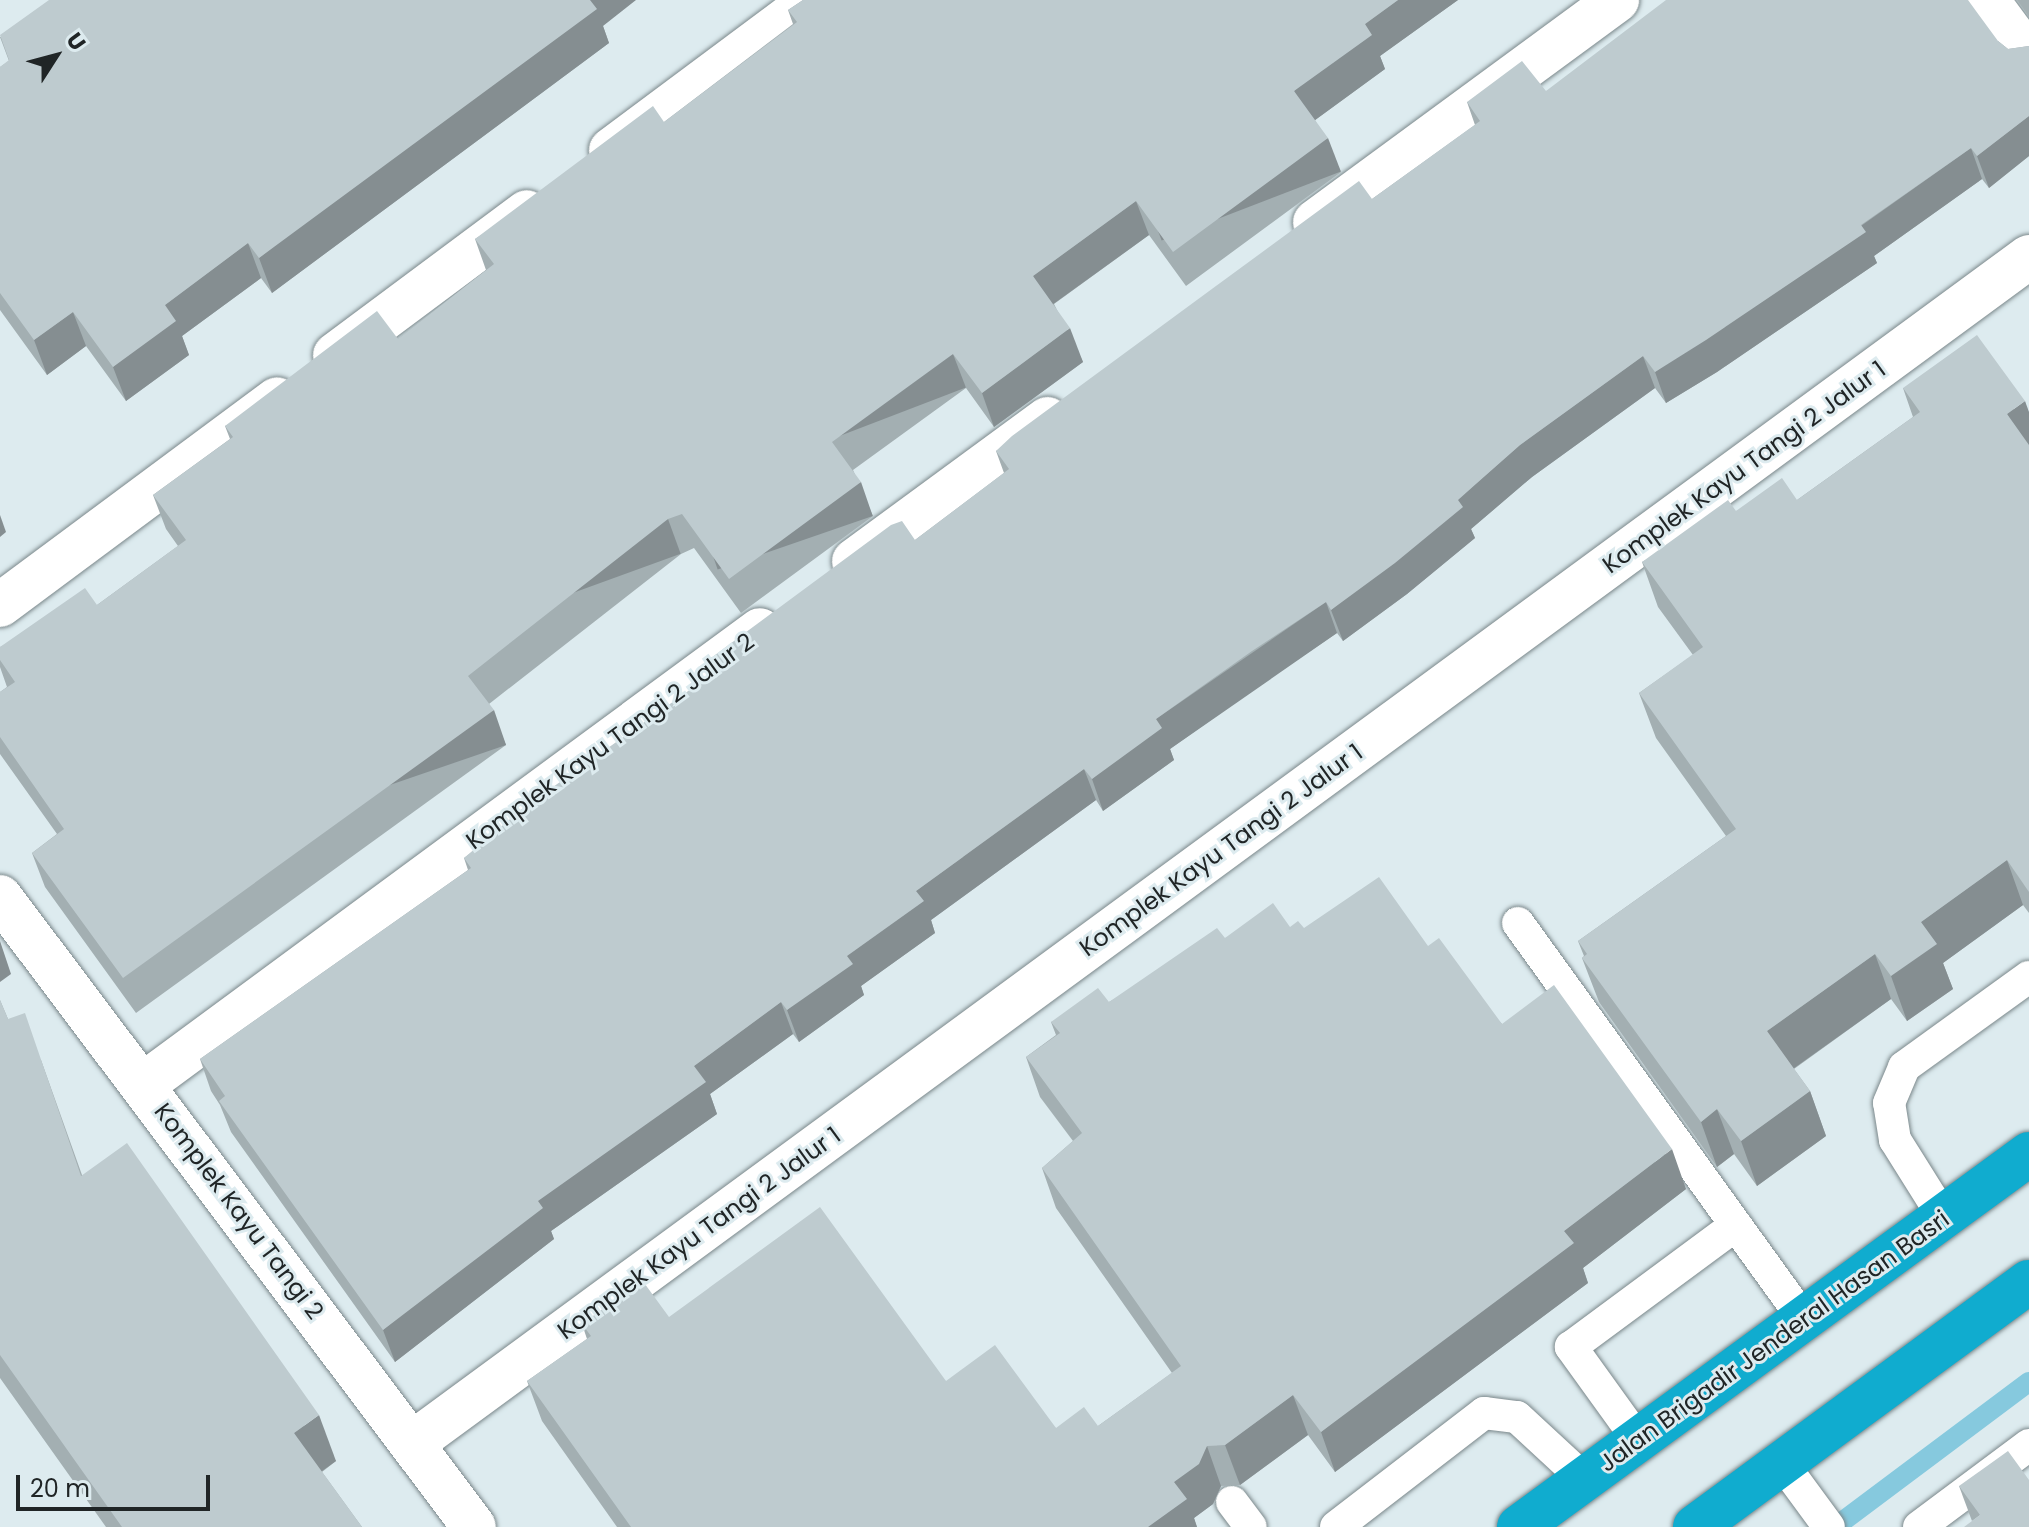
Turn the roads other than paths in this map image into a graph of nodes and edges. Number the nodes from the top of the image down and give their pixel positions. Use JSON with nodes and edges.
{"nodes":[{"id":1,"x":812,"y":0,"type":"edge"},
{"id":2,"x":1617,"y":0,"type":"edge"},
{"id":3,"x":1987,"y":0,"type":"edge"},
{"id":4,"x":2029,"y":57,"type":"edge"},
{"id":5,"x":1284,"y":245,"type":"edge"},
{"id":6,"x":2029,"y":257,"type":"edge"},
{"id":7,"x":1079,"y":396,"type":"edge"},
{"id":8,"x":0,"y":605,"type":"edge"},
{"id":9,"x":0,"y":897,"type":"edge"},
{"id":10,"x":1518,"y":923,"type":"dead end"},
{"id":11,"x":2029,"y":977,"type":"edge"},
{"id":12,"x":144,"y":1084,"type":"junction"},
{"id":13,"x":2029,"y":1154,"type":"edge"},
{"id":14,"x":1944,"y":1218,"type":"junction"},
{"id":15,"x":1736,"y":1225,"type":"junction"},
{"id":16,"x":2029,"y":1282,"type":"edge"},
{"id":17,"x":1804,"y":1320,"type":"junction"},
{"id":18,"x":1638,"y":1440,"type":"junction"},
{"id":19,"x":414,"y":1442,"type":"junction"},
{"id":20,"x":2029,"y":1445,"type":"edge"},
{"id":21,"x":1782,"y":1463,"type":"junction"},
{"id":22,"x":1584,"y":1479,"type":"junction"},
{"id":23,"x":1824,"y":1521,"type":"edge"},
{"id":24,"x":474,"y":1527,"type":"edge"},
{"id":25,"x":1336,"y":1527,"type":"edge"},
{"id":26,"x":1519,"y":1527,"type":"edge"},
{"id":27,"x":1695,"y":1527,"type":"edge"},
{"id":28,"x":1919,"y":1527,"type":"edge"}],
"edges":[{"from":1,"to":8,"type":"street"},
{"from":2,"to":5,"type":"street"},
{"from":3,"to":4,"type":"street"},
{"from":6,"to":19,"type":"street","name":"Komplek Kayu Tangi 2 Jalur 1"},
{"from":7,"to":12,"type":"street","name":"Komplek Kayu Tangi 2 Jalur 2"},
{"from":9,"to":12,"type":"street","name":"Komplek Kayu Tangi 2"},
{"from":10,"to":15,"type":"lane"},
{"from":11,"to":14,"type":"lane"},
{"from":12,"to":19,"type":"street","name":"Komplek Kayu Tangi 2"},
{"from":13,"to":14,"type":"highway","name":"Jalan Brigadir Jenderal Hasan Basri"},
{"from":14,"to":17,"type":"highway","name":"Jalan Brigadir Jenderal Hasan Basri"},
{"from":15,"to":17,"type":"lane"},
{"from":15,"to":18,"type":"lane"},
{"from":16,"to":21,"type":"highway"},
{"from":17,"to":18,"type":"highway","name":"Jalan Brigadir Jenderal Hasan Basri"},
{"from":18,"to":22,"type":"highway","name":"Jalan Brigadir Jenderal Hasan Basri"},
{"from":19,"to":24,"type":"street","name":"Komplek Kayu Tangi 2"},
{"from":20,"to":28,"type":"lane"},
{"from":21,"to":23,"type":"lane"},
{"from":21,"to":27,"type":"highway"},
{"from":22,"to":25,"type":"lane"},
{"from":22,"to":26,"type":"highway","name":"Jalan Brigadir Jenderal Hasan Basri"}]}
